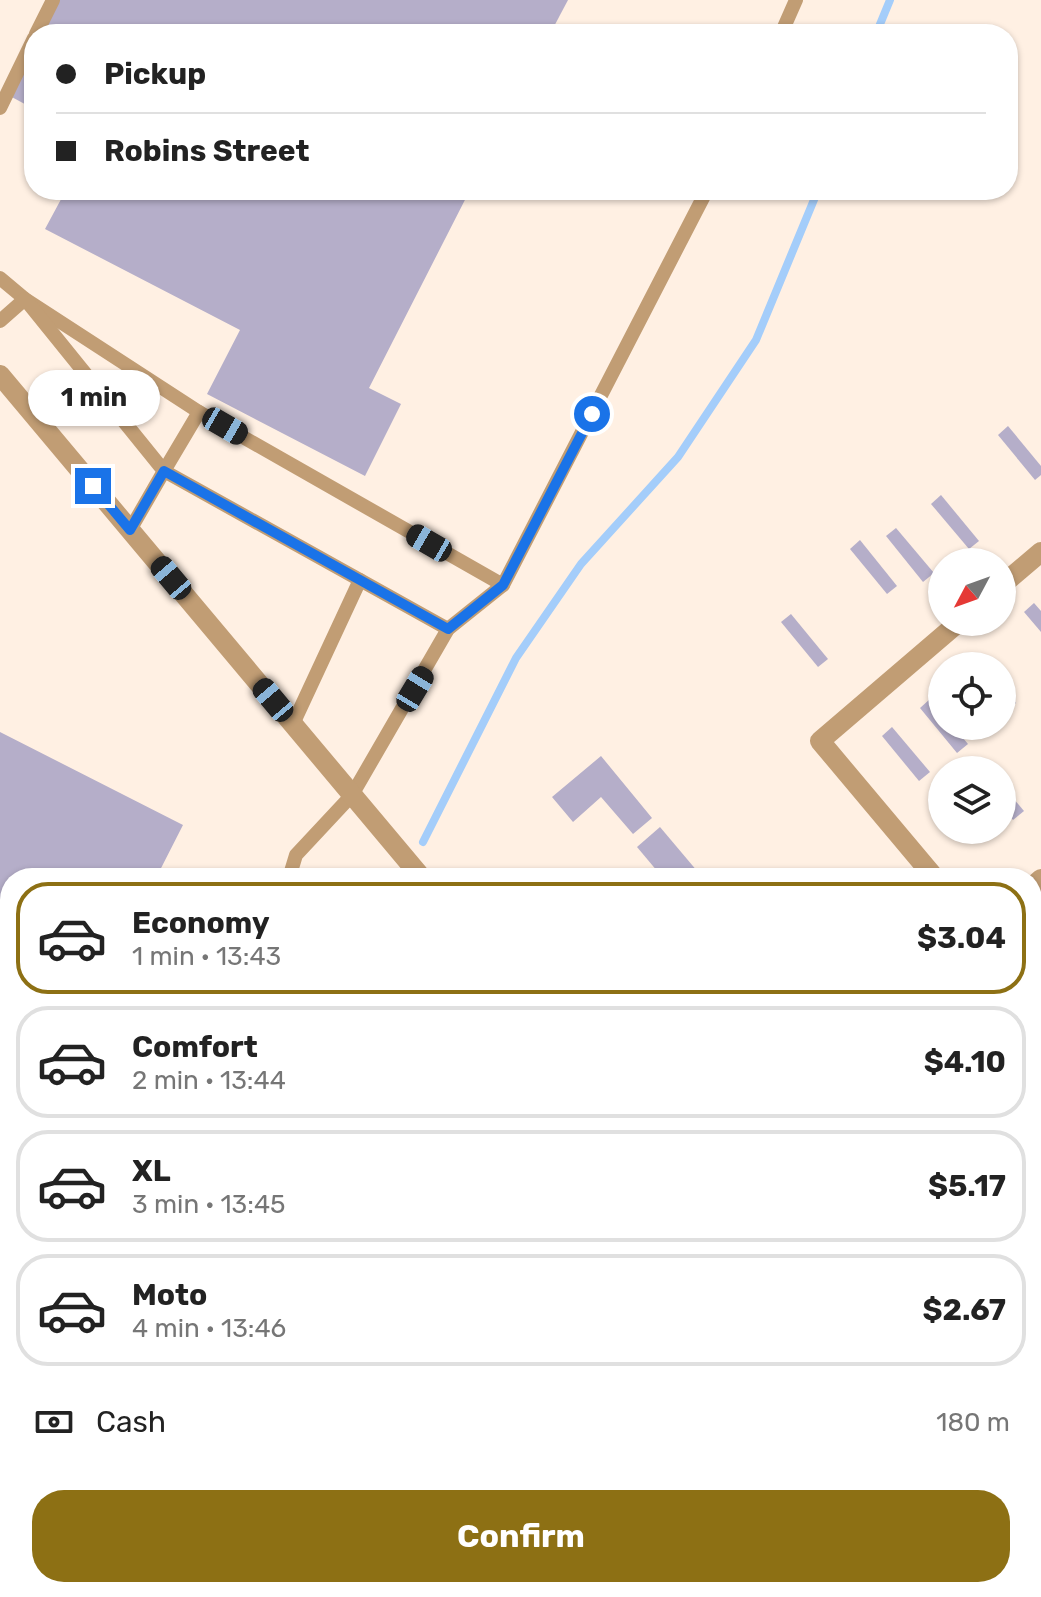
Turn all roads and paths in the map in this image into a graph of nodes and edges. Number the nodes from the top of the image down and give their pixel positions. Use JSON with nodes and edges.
{"nodes":[{"id":1,"x":53,"y":0,"type":"edge"},
{"id":2,"x":796,"y":0,"type":"edge"},
{"id":3,"x":41,"y":24,"type":"edge"},
{"id":4,"x":785,"y":24,"type":"edge"},
{"id":5,"x":24,"y":59,"type":"edge"},
{"id":6,"x":0,"y":108,"type":"edge"},
{"id":7,"x":702,"y":200,"type":"edge"},
{"id":8,"x":0,"y":278,"type":"edge"},
{"id":9,"x":25,"y":299,"type":"junction"},
{"id":10,"x":0,"y":321,"type":"edge"},
{"id":11,"x":0,"y":375,"type":"edge"},
{"id":12,"x":199,"y":412,"type":"junction"},
{"id":13,"x":164,"y":471,"type":"junction"},
{"id":14,"x":130,"y":530,"type":"junction"},
{"id":15,"x":1041,"y":552,"type":"edge"},
{"id":16,"x":1016,"y":573,"type":"edge"},
{"id":17,"x":360,"y":580,"type":"junction"},
{"id":18,"x":503,"y":585,"type":"junction"},
{"id":19,"x":448,"y":629,"type":"junction"},
{"id":20,"x":943,"y":636,"type":"edge"},
{"id":21,"x":293,"y":724,"type":"junction"},
{"id":22,"x":352,"y":795,"type":"junction"},
{"id":23,"x":292,"y":868,"type":"edge"},
{"id":24,"x":414,"y":868,"type":"edge"},
{"id":25,"x":927,"y":868,"type":"edge"}],
"edges":[{"from":1,"to":3,"type":"lane"},
{"from":2,"to":4,"type":"lane"},
{"from":5,"to":6,"type":"lane"},
{"from":7,"to":18,"type":"lane"},
{"from":8,"to":9,"type":"lane"},
{"from":9,"to":10,"type":"lane"},
{"from":9,"to":12,"type":"lane"},
{"from":9,"to":13,"type":"lane"},
{"from":11,"to":14,"type":"street"},
{"from":12,"to":13,"type":"lane"},
{"from":12,"to":18,"type":"lane"},
{"from":13,"to":14,"type":"lane"},
{"from":13,"to":17,"type":"lane"},
{"from":14,"to":21,"type":"street"},
{"from":15,"to":16,"type":"street"},
{"from":17,"to":19,"type":"lane"},
{"from":17,"to":21,"type":"lane"},
{"from":18,"to":19,"type":"lane"},
{"from":19,"to":22,"type":"lane"},
{"from":20,"to":25,"type":"street"},
{"from":21,"to":22,"type":"street"},
{"from":22,"to":23,"type":"lane"},
{"from":22,"to":24,"type":"street"}]}
